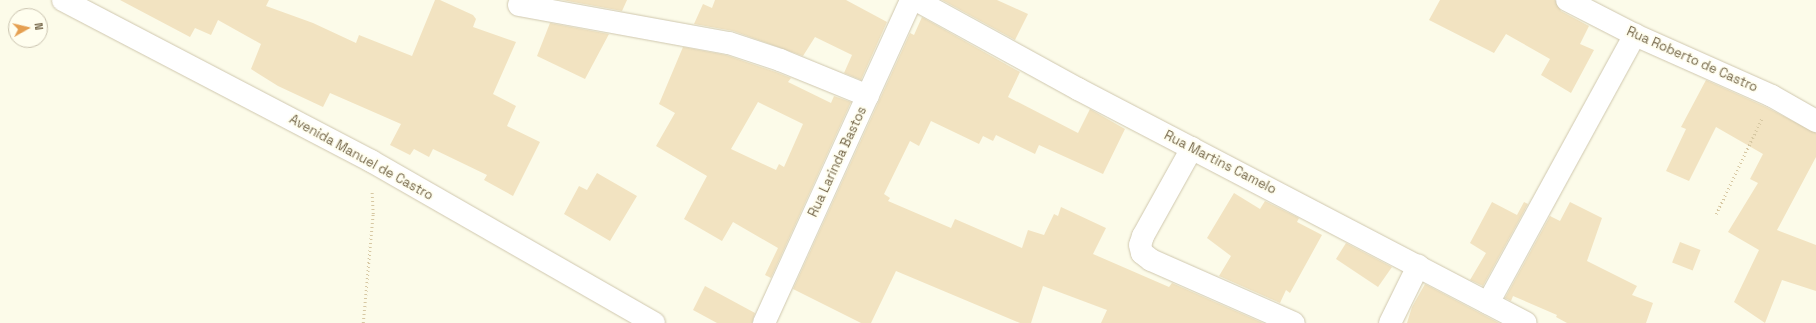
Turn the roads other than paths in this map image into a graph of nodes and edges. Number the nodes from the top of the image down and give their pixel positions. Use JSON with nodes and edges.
{"nodes":[{"id":1,"x":63,"y":0,"type":"edge"},
{"id":2,"x":911,"y":0,"type":"edge"},
{"id":3,"x":916,"y":0,"type":"edge"},
{"id":4,"x":1567,"y":0,"type":"edge"},
{"id":5,"x":520,"y":5,"type":"dead end"},
{"id":6,"x":1635,"y":35,"type":"junction"},
{"id":7,"x":868,"y":96,"type":"junction"},
{"id":8,"x":1816,"y":121,"type":"edge"},
{"id":9,"x":1192,"y":148,"type":"junction"},
{"id":10,"x":1418,"y":266,"type":"junction"},
{"id":11,"x":1488,"y":303,"type":"junction"},
{"id":12,"x":654,"y":323,"type":"edge"},
{"id":13,"x":764,"y":323,"type":"edge"},
{"id":14,"x":1294,"y":323,"type":"edge"},
{"id":15,"x":1390,"y":323,"type":"edge"},
{"id":16,"x":1526,"y":323,"type":"edge"}],
"edges":[{"from":1,"to":12,"type":"street","name":"Avenida Manuel de Castro"},
{"from":2,"to":7,"type":"street","name":"Rua Larinda Bastos"},
{"from":3,"to":9,"type":"street","name":"Rua Martins Camelo"},
{"from":4,"to":6,"type":"street","name":"Rua Roberto de Castro"},
{"from":5,"to":7,"type":"street"},
{"from":6,"to":8,"type":"street","name":"Rua Roberto de Castro"},
{"from":6,"to":11,"type":"street"},
{"from":7,"to":13,"type":"street","name":"Rua Larinda Bastos"},
{"from":9,"to":10,"type":"street","name":"Rua Martins Camelo"},
{"from":9,"to":14,"type":"street"},
{"from":10,"to":11,"type":"street","name":"Rua Martins Camelo"},
{"from":10,"to":15,"type":"street"},
{"from":11,"to":16,"type":"street","name":"Rua Martins Camelo"}]}
